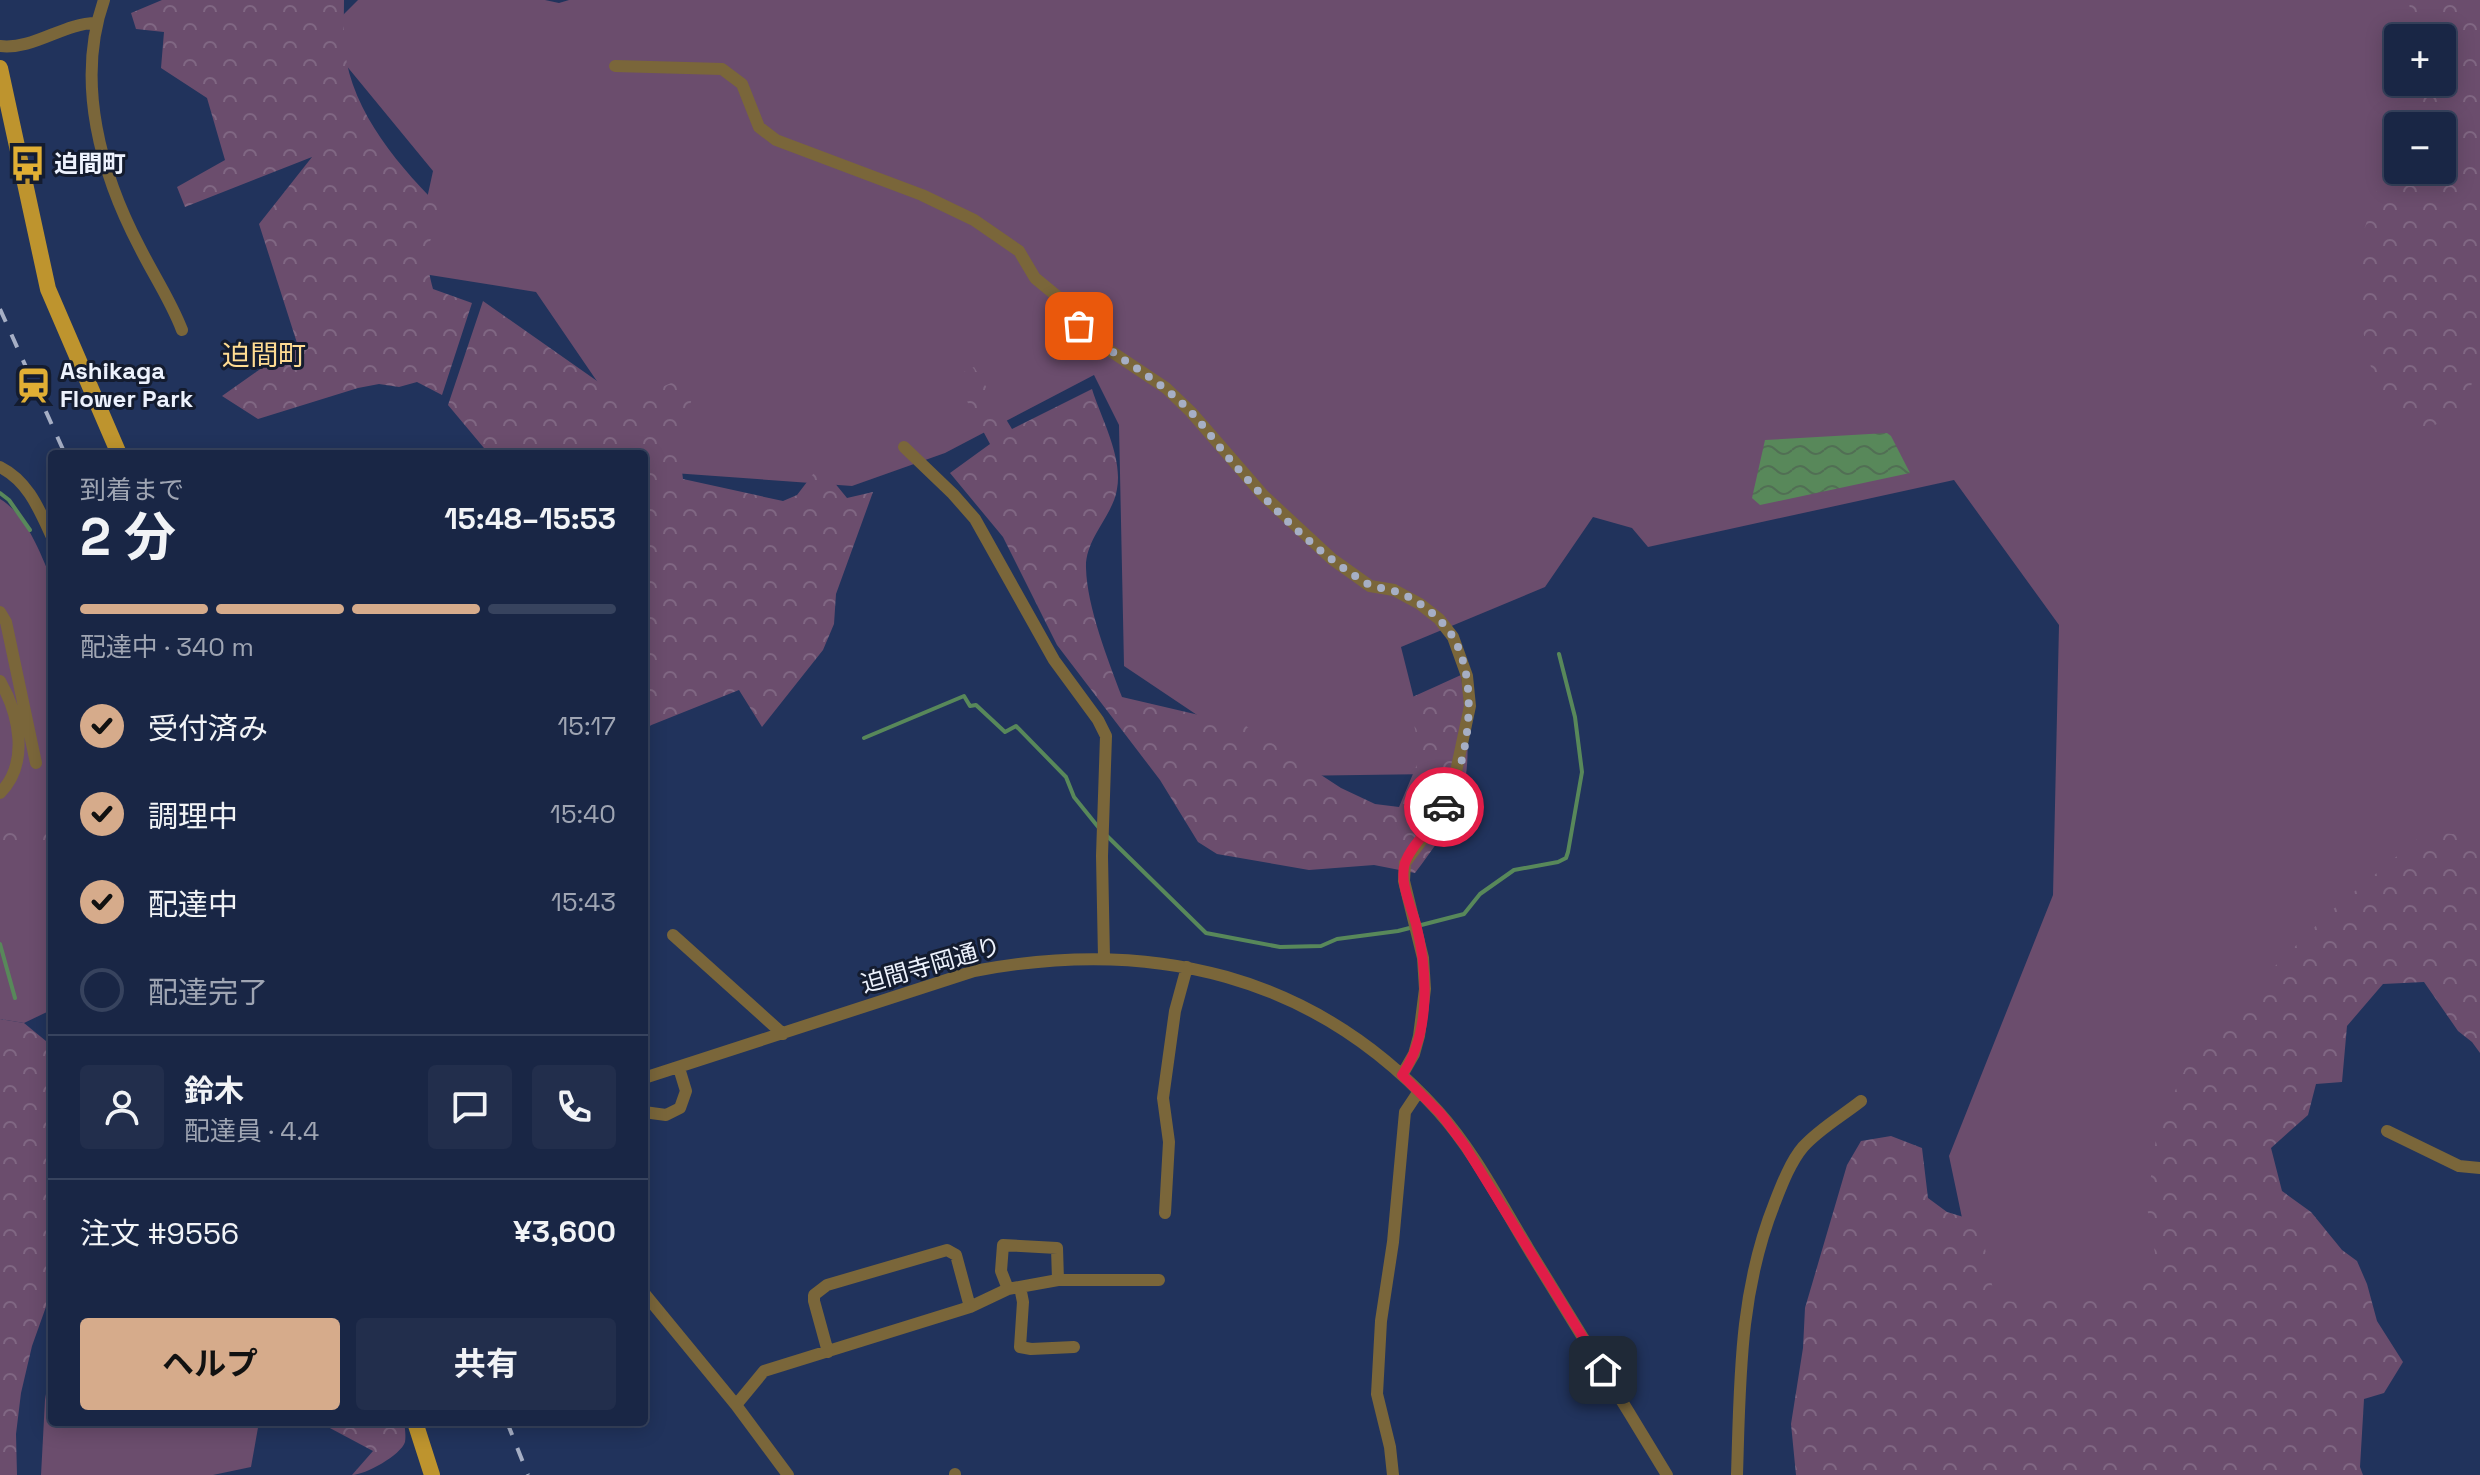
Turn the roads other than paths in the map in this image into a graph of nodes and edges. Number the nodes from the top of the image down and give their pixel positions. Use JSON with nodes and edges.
{"nodes":[{"id":1,"x":104,"y":0,"type":"edge"},
{"id":2,"x":96,"y":23,"type":"junction"},
{"id":3,"x":0,"y":46,"type":"edge"},
{"id":4,"x":615,"y":66,"type":"dead end"},
{"id":5,"x":0,"y":68,"type":"edge"},
{"id":6,"x":182,"y":330,"type":"dead end"},
{"id":7,"x":904,"y":447,"type":"dead end"},
{"id":8,"x":117,"y":450,"type":"edge"},
{"id":9,"x":0,"y":467,"type":"edge"},
{"id":10,"x":48,"y":529,"type":"edge"},
{"id":11,"x":0,"y":614,"type":"edge"},
{"id":12,"x":0,"y":681,"type":"edge"},
{"id":13,"x":19,"y":760,"type":"junction"},
{"id":14,"x":0,"y":793,"type":"edge"},
{"id":15,"x":673,"y":935,"type":"dead end"},
{"id":16,"x":1104,"y":958,"type":"junction"},
{"id":17,"x":1187,"y":967,"type":"junction"},
{"id":18,"x":783,"y":1034,"type":"junction"},
{"id":19,"x":679,"y":1068,"type":"junction"},
{"id":20,"x":1402,"y":1075,"type":"junction"},
{"id":21,"x":648,"y":1077,"type":"edge"},
{"id":22,"x":1419,"y":1091,"type":"junction"},
{"id":23,"x":1861,"y":1101,"type":"dead end"},
{"id":24,"x":648,"y":1113,"type":"edge"},
{"id":25,"x":2387,"y":1131,"type":"dead end"},
{"id":26,"x":2480,"y":1168,"type":"edge"},
{"id":27,"x":1165,"y":1213,"type":"dead end"},
{"id":28,"x":1058,"y":1280,"type":"junction"},
{"id":29,"x":1159,"y":1280,"type":"dead end"},
{"id":30,"x":1014,"y":1288,"type":"junction"},
{"id":31,"x":648,"y":1298,"type":"edge"},
{"id":32,"x":970,"y":1307,"type":"junction"},
{"id":33,"x":1074,"y":1347,"type":"dead end"},
{"id":34,"x":828,"y":1352,"type":"junction"},
{"id":35,"x":736,"y":1405,"type":"junction"},
{"id":36,"x":416,"y":1426,"type":"edge"},
{"id":37,"x":432,"y":1475,"type":"edge"},
{"id":38,"x":788,"y":1475,"type":"edge"},
{"id":39,"x":1393,"y":1475,"type":"edge"},
{"id":40,"x":1667,"y":1475,"type":"edge"},
{"id":41,"x":1737,"y":1475,"type":"edge"}],
"edges":[{"from":1,"to":2,"type":"street"},
{"from":2,"to":3,"type":"street"},
{"from":2,"to":6,"type":"street"},
{"from":4,"to":20,"type":"street"},
{"from":5,"to":8,"type":"main road"},
{"from":7,"to":16,"type":"street"},
{"from":9,"to":10,"type":"street"},
{"from":11,"to":13,"type":"street"},
{"from":12,"to":13,"type":"street"},
{"from":13,"to":14,"type":"street"},
{"from":15,"to":18,"type":"street"},
{"from":16,"to":17,"type":"street","name":"迫間寺岡通り"},
{"from":16,"to":18,"type":"street","name":"迫間寺岡通り"},
{"from":17,"to":20,"type":"street","name":"迫間寺岡通り"},
{"from":17,"to":27,"type":"street"},
{"from":18,"to":19,"type":"street","name":"迫間寺岡通り"},
{"from":19,"to":21,"type":"street","name":"迫間寺岡通り"},
{"from":19,"to":24,"type":"street"},
{"from":20,"to":22,"type":"street","name":"迫間寺岡通り"},
{"from":22,"to":39,"type":"street"},
{"from":22,"to":40,"type":"street","name":"迫間寺岡通り"},
{"from":23,"to":41,"type":"street"},
{"from":25,"to":26,"type":"street"},
{"from":28,"to":29,"type":"street"},
{"from":28,"to":30,"type":"street"},
{"from":28,"to":30,"type":"street"},
{"from":30,"to":32,"type":"street"},
{"from":30,"to":33,"type":"street"},
{"from":31,"to":35,"type":"street"},
{"from":32,"to":34,"type":"street"},
{"from":32,"to":34,"type":"street"},
{"from":34,"to":35,"type":"street"},
{"from":35,"to":38,"type":"street"},
{"from":36,"to":37,"type":"main road"}]}
